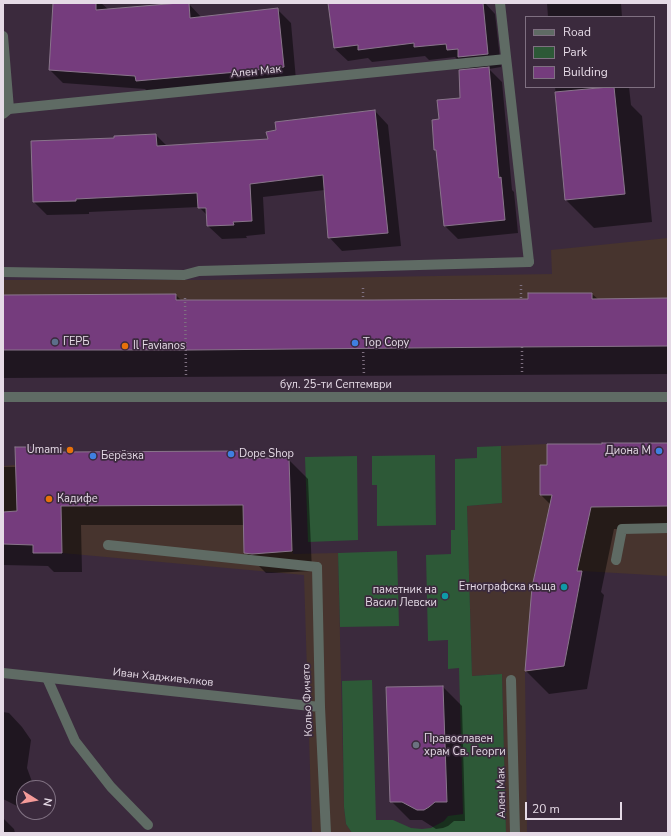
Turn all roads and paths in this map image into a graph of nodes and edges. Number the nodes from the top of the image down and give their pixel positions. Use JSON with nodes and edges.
{"nodes":[{"id":1,"x":500,"y":3,"type":"edge"},
{"id":2,"x":3,"y":36,"type":"edge"},
{"id":3,"x":506,"y":59,"type":"junction"},
{"id":4,"x":6,"y":112,"type":"edge"},
{"id":5,"x":3,"y":272,"type":"edge"},
{"id":6,"x":184,"y":275,"type":"junction"},
{"id":7,"x":522,"y":347,"type":"dead end"},
{"id":8,"x":3,"y":397,"type":"edge"},
{"id":9,"x":187,"y":397,"type":"junction"},
{"id":10,"x":522,"y":397,"type":"junction"},
{"id":11,"x":668,"y":398,"type":"edge"},
{"id":12,"x":668,"y":528,"type":"edge"},
{"id":13,"x":108,"y":546,"type":"dead end"},
{"id":14,"x":616,"y":560,"type":"dead end"},
{"id":15,"x":3,"y":673,"type":"edge"},
{"id":16,"x":47,"y":678,"type":"junction"},
{"id":17,"x":511,"y":680,"type":"dead end"},
{"id":18,"x":320,"y":706,"type":"junction"},
{"id":19,"x":148,"y":824,"type":"dead end"},
{"id":20,"x":326,"y":833,"type":"edge"},
{"id":21,"x":515,"y":833,"type":"edge"}],
"edges":[{"from":1,"to":3,"type":"street"},
{"from":2,"to":4,"type":"street"},
{"from":3,"to":4,"type":"street","name":"Ален Мак"},
{"from":3,"to":6,"type":"street"},
{"from":5,"to":6,"type":"street"},
{"from":6,"to":9,"type":"path"},
{"from":7,"to":10,"type":"path"},
{"from":8,"to":9,"type":"street","name":"бул. 25-ти Септември"},
{"from":9,"to":10,"type":"street","name":"бул. 25-ти Септември"},
{"from":10,"to":11,"type":"street","name":"бул. 25-ти Септември"},
{"from":12,"to":14,"type":"street"},
{"from":13,"to":18,"type":"street","name":"Кольо Фичето"},
{"from":15,"to":16,"type":"street","name":"Иван Хадживълков"},
{"from":16,"to":18,"type":"street","name":"Иван Хадживълков"},
{"from":16,"to":19,"type":"street"},
{"from":17,"to":21,"type":"street","name":"Ален Мак"},
{"from":18,"to":20,"type":"street","name":"Кольо Фичето"}]}
